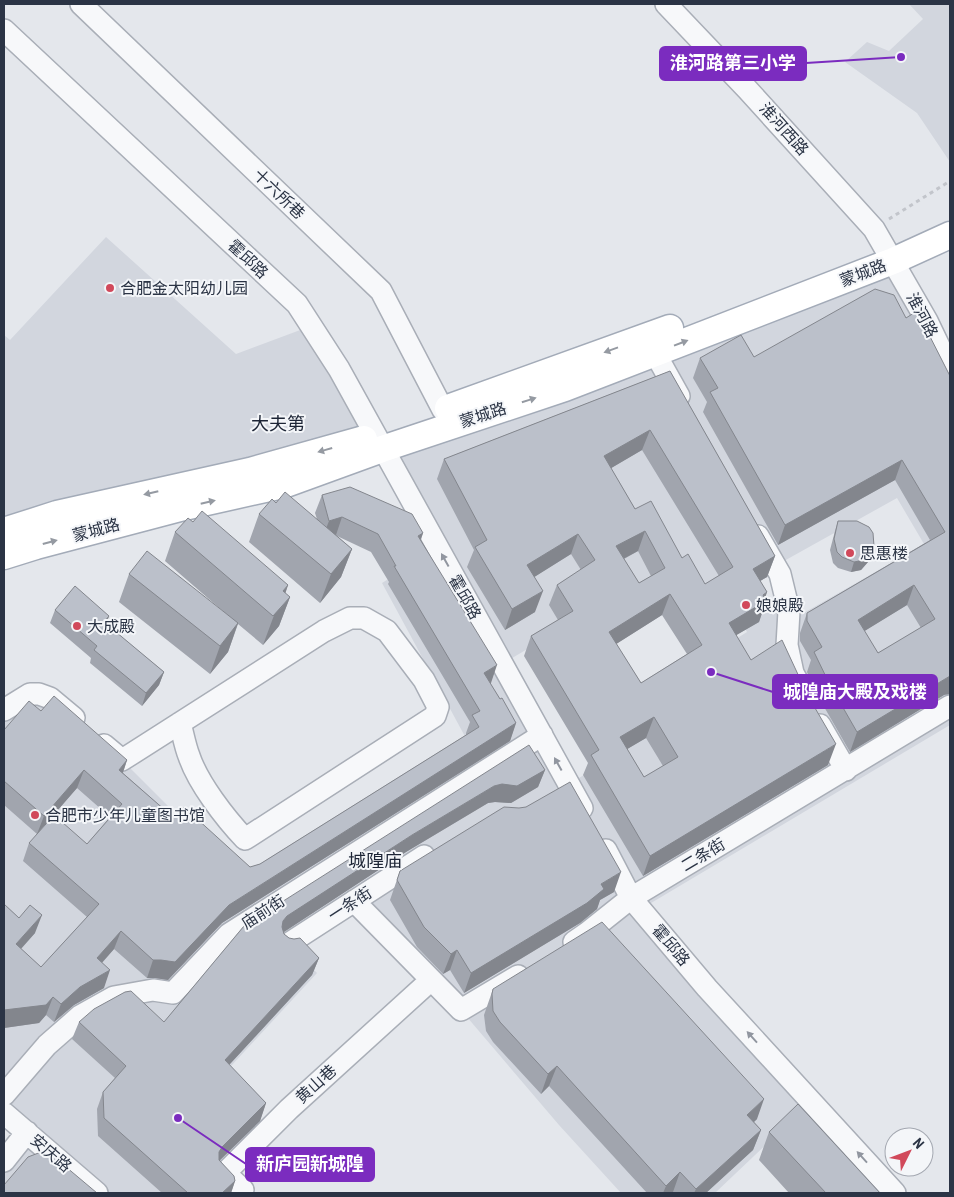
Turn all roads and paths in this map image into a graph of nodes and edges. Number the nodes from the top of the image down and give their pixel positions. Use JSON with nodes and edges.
{"nodes":[{"id":1,"x":81,"y":4,"type":"edge"},
{"id":2,"x":666,"y":4,"type":"edge"},
{"id":3,"x":4,"y":30,"type":"edge"},
{"id":4,"x":950,"y":181,"type":"edge"},
{"id":5,"x":950,"y":220,"type":"edge"},
{"id":6,"x":950,"y":235,"type":"edge"},
{"id":7,"x":884,"y":246,"type":"junction"},
{"id":8,"x":655,"y":353,"type":"junction"},
{"id":9,"x":950,"y":369,"type":"edge"},
{"id":10,"x":443,"y":410,"type":"junction"},
{"id":11,"x":688,"y":413,"type":"edge"},
{"id":12,"x":379,"y":442,"type":"junction"},
{"id":13,"x":751,"y":523,"type":"edge"},
{"id":14,"x":4,"y":531,"type":"edge"},
{"id":15,"x":4,"y":556,"type":"edge"},
{"id":16,"x":950,"y":706,"type":"edge"},
{"id":17,"x":4,"y":710,"type":"edge"},
{"id":18,"x":180,"y":723,"type":"junction"},
{"id":19,"x":542,"y":735,"type":"junction"},
{"id":20,"x":846,"y":770,"type":"junction"},
{"id":21,"x":437,"y":848,"type":"edge"},
{"id":22,"x":632,"y":898,"type":"junction"},
{"id":23,"x":354,"y":901,"type":"junction"},
{"id":24,"x":288,"y":944,"type":"edge"},
{"id":25,"x":431,"y":980,"type":"junction"},
{"id":26,"x":4,"y":1095,"type":"edge"},
{"id":27,"x":4,"y":1113,"type":"edge"},
{"id":28,"x":27,"y":1132,"type":"junction"},
{"id":29,"x":4,"y":1161,"type":"edge"},
{"id":30,"x":97,"y":1193,"type":"edge"},
{"id":31,"x":240,"y":1193,"type":"edge"},
{"id":32,"x":895,"y":1193,"type":"edge"}],
"edges":[{"from":1,"to":10,"type":"street","name":"十六所巷"},
{"from":2,"to":7,"type":"street","name":"淮河西路"},
{"from":3,"to":12,"type":"street","name":"霍邱路"},
{"from":4,"to":7,"type":"path"},
{"from":5,"to":7,"type":"main road","name":"蒙城路"},
{"from":6,"to":7,"type":"main road","name":"蒙城路"},
{"from":8,"to":7,"type":"main road","name":"蒙城路","one_way":true},
{"from":7,"to":9,"type":"street","name":"淮河路"},
{"from":7,"to":10,"type":"main road","name":"蒙城路","one_way":true},
{"from":8,"to":11,"type":"street"},
{"from":12,"to":8,"type":"main road","name":"蒙城路","one_way":true},
{"from":10,"to":12,"type":"main road","name":"蒙城路"},
{"from":12,"to":14,"type":"main road","name":"蒙城路","one_way":true},
{"from":15,"to":12,"type":"main road","name":"蒙城路","one_way":true},
{"from":19,"to":12,"type":"street","name":"霍邱路","one_way":true},
{"from":13,"to":20,"type":"street"},
{"from":16,"to":20,"type":"street","name":"二条街"},
{"from":17,"to":18,"type":"street"},
{"from":18,"to":18,"type":"street"},
{"from":22,"to":19,"type":"street","name":"霍邱路","one_way":true},
{"from":19,"to":26,"type":"street","name":"庙前街"},
{"from":20,"to":22,"type":"street","name":"二条街"},
{"from":21,"to":23,"type":"street","name":"一条街"},
{"from":22,"to":25,"type":"street","name":"二条街"},
{"from":32,"to":22,"type":"street","name":"霍邱路","one_way":true},
{"from":23,"to":24,"type":"street","name":"一条街"},
{"from":23,"to":25,"type":"street"},
{"from":25,"to":31,"type":"street","name":"黄山巷"},
{"from":27,"to":28,"type":"street","name":"安庆路"},
{"from":28,"to":29,"type":"street"},
{"from":28,"to":30,"type":"street","name":"安庆路"}]}
